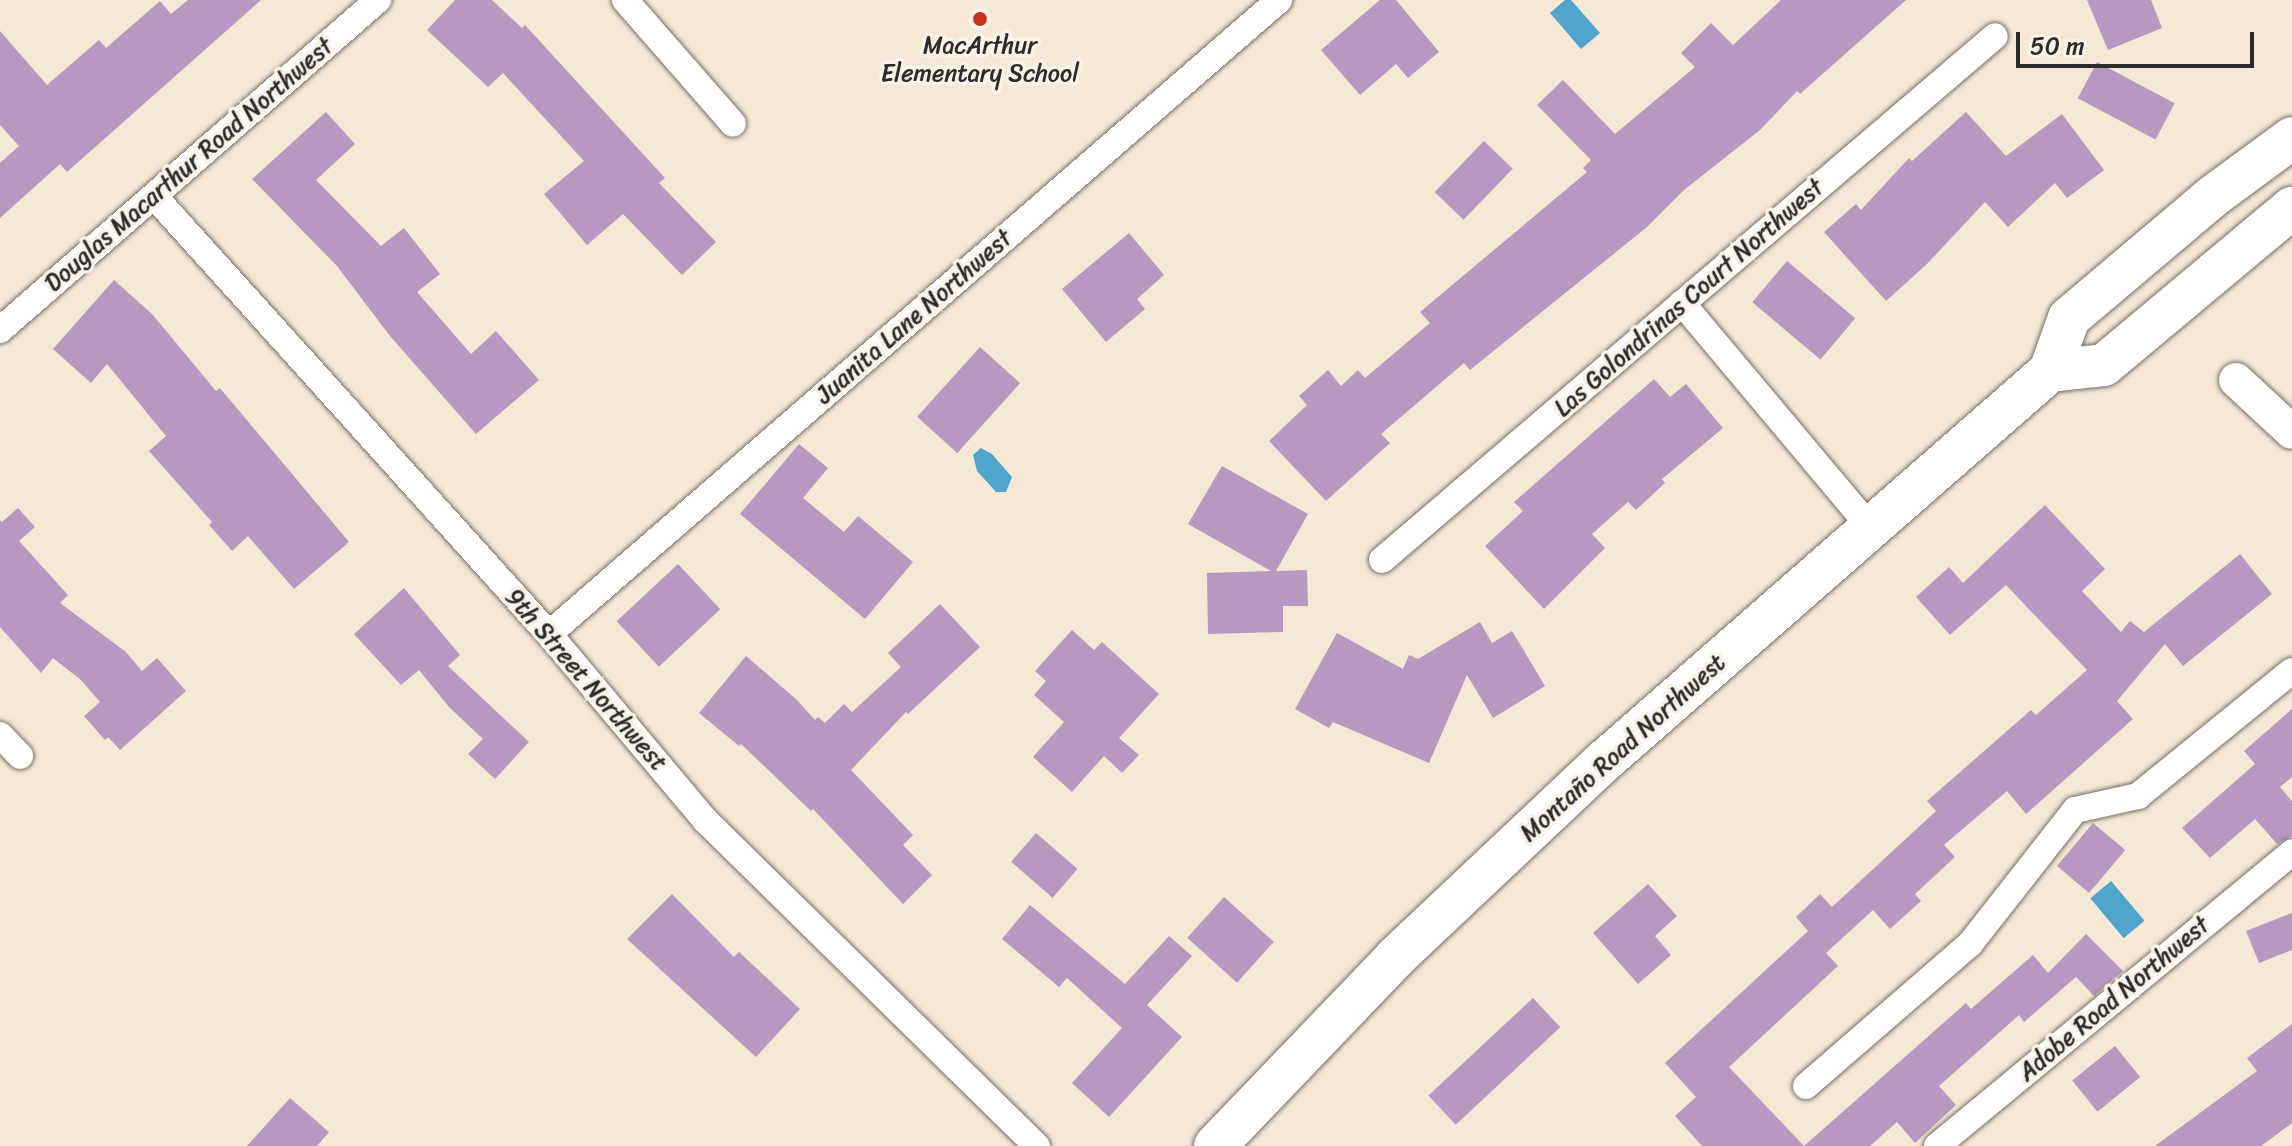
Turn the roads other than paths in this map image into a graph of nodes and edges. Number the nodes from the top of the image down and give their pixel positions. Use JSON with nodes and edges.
{"nodes":[{"id":1,"x":378,"y":0,"type":"edge"},
{"id":2,"x":625,"y":0,"type":"edge"},
{"id":3,"x":1279,"y":0,"type":"edge"},
{"id":4,"x":1995,"y":36,"type":"dead end"},
{"id":5,"x":733,"y":124,"type":"dead end"},
{"id":6,"x":2292,"y":138,"type":"edge"},
{"id":7,"x":154,"y":196,"type":"junction"},
{"id":8,"x":2292,"y":208,"type":"edge"},
{"id":9,"x":1682,"y":303,"type":"junction"},
{"id":10,"x":0,"y":330,"type":"edge"},
{"id":11,"x":2050,"y":371,"type":"junction"},
{"id":12,"x":2236,"y":380,"type":"dead end"},
{"id":13,"x":2292,"y":432,"type":"edge"},
{"id":14,"x":1871,"y":528,"type":"junction"},
{"id":15,"x":1382,"y":560,"type":"dead end"},
{"id":16,"x":549,"y":634,"type":"junction"},
{"id":17,"x":2292,"y":671,"type":"edge"},
{"id":18,"x":0,"y":735,"type":"edge"},
{"id":19,"x":20,"y":756,"type":"dead end"},
{"id":20,"x":2292,"y":852,"type":"edge"},
{"id":21,"x":1806,"y":1086,"type":"dead end"},
{"id":22,"x":1037,"y":1146,"type":"edge"},
{"id":23,"x":1215,"y":1146,"type":"edge"},
{"id":24,"x":1937,"y":1146,"type":"edge"}],
"edges":[{"from":1,"to":7,"type":"street","name":"Douglas Macarthur Road Northwest"},
{"from":2,"to":5,"type":"street"},
{"from":3,"to":16,"type":"street","name":"Juanita Lane Northwest"},
{"from":4,"to":9,"type":"street","name":"Las Golondrinas Court Northwest"},
{"from":6,"to":11,"type":"main road","name":"Montaño Road Northwest"},
{"from":7,"to":10,"type":"street","name":"Douglas Macarthur Road Northwest"},
{"from":7,"to":16,"type":"street","name":"9th Street Northwest"},
{"from":8,"to":11,"type":"main road"},
{"from":9,"to":14,"type":"street"},
{"from":9,"to":15,"type":"street","name":"Las Golondrinas Court Northwest"},
{"from":11,"to":14,"type":"main road","name":"Montaño Road Northwest"},
{"from":12,"to":13,"type":"street"},
{"from":14,"to":23,"type":"main road","name":"Montaño Road Northwest"},
{"from":16,"to":22,"type":"street","name":"9th Street Northwest"},
{"from":17,"to":21,"type":"street"},
{"from":18,"to":19,"type":"street"},
{"from":20,"to":24,"type":"street","name":"Adobe Road Northwest"}]}
